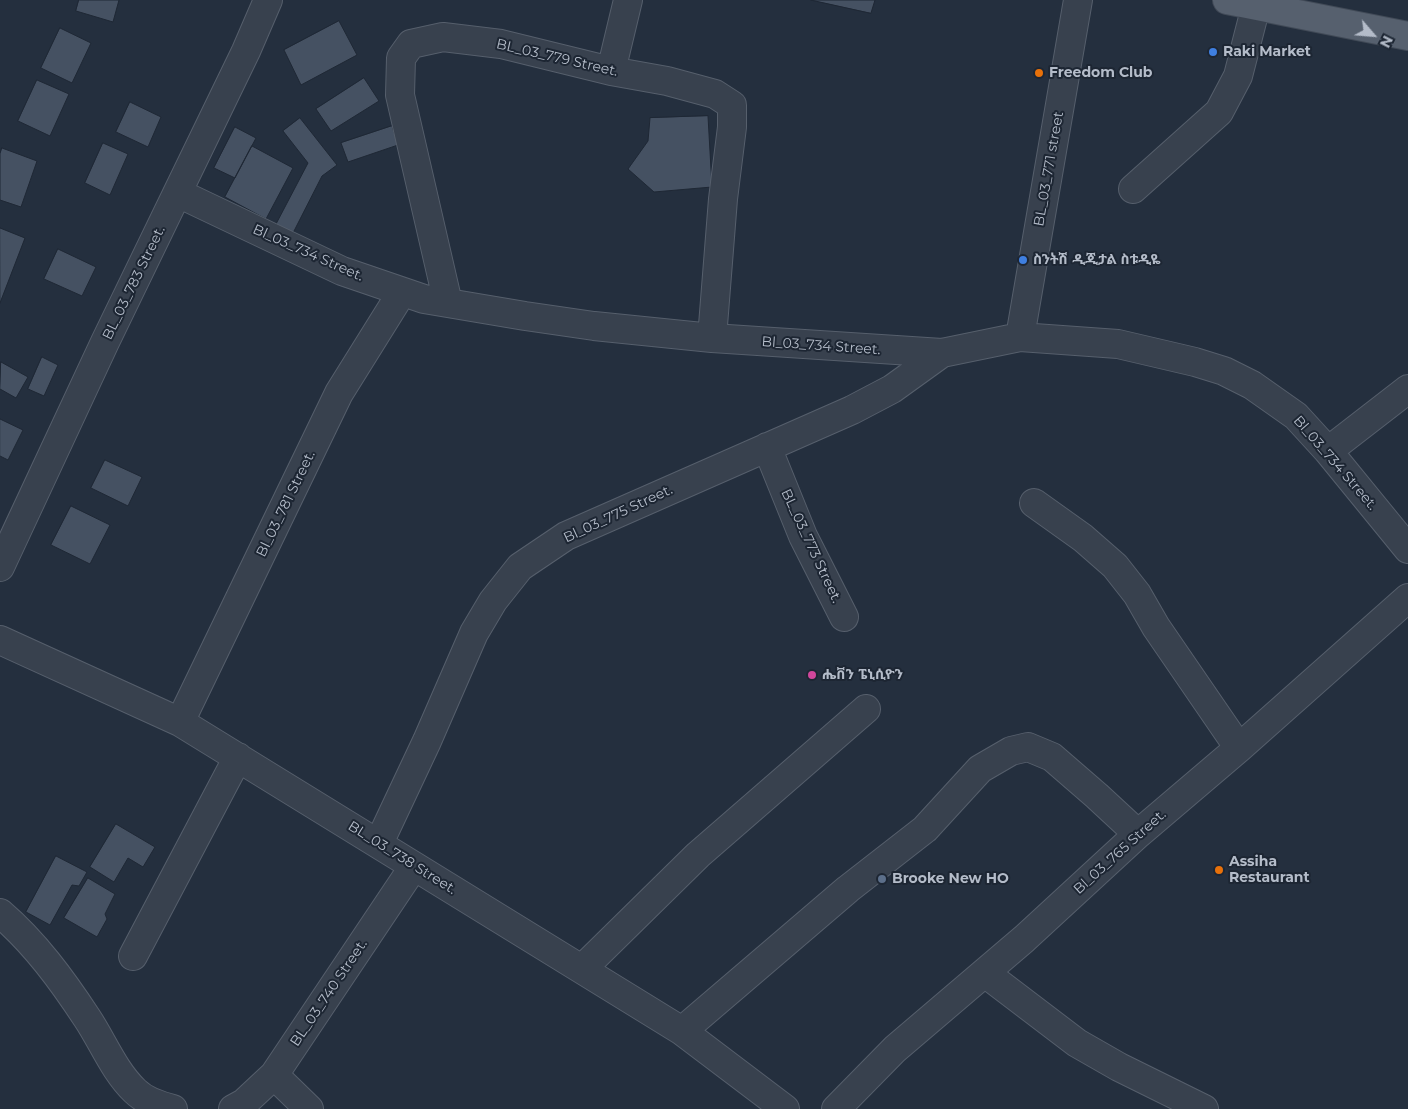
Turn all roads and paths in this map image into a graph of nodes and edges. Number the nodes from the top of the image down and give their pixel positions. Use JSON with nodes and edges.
{"nodes":[{"id":1,"x":268,"y":0,"type":"edge"},
{"id":2,"x":628,"y":0,"type":"edge"},
{"id":3,"x":1078,"y":0,"type":"edge"},
{"id":4,"x":1227,"y":0,"type":"edge"},
{"id":5,"x":1310,"y":0,"type":"edge"},
{"id":6,"x":1256,"y":6,"type":"junction"},
{"id":7,"x":1408,"y":22,"type":"edge"},
{"id":8,"x":1408,"y":36,"type":"edge"},
{"id":9,"x":611,"y":71,"type":"junction"},
{"id":10,"x":1133,"y":189,"type":"dead end"},
{"id":11,"x":178,"y":193,"type":"junction"},
{"id":12,"x":402,"y":292,"type":"junction"},
{"id":13,"x":448,"y":303,"type":"junction"},
{"id":14,"x":1020,"y":337,"type":"junction"},
{"id":15,"x":712,"y":338,"type":"junction"},
{"id":16,"x":942,"y":353,"type":"junction"},
{"id":17,"x":1408,"y":390,"type":"edge"},
{"id":18,"x":767,"y":447,"type":"junction"},
{"id":19,"x":1328,"y":451,"type":"junction"},
{"id":20,"x":1034,"y":503,"type":"dead end"},
{"id":21,"x":1408,"y":548,"type":"edge"},
{"id":22,"x":0,"y":567,"type":"edge"},
{"id":23,"x":1408,"y":598,"type":"edge"},
{"id":24,"x":844,"y":617,"type":"dead end"},
{"id":25,"x":0,"y":640,"type":"edge"},
{"id":26,"x":866,"y":709,"type":"dead end"},
{"id":27,"x":180,"y":722,"type":"junction"},
{"id":28,"x":1238,"y":748,"type":"junction"},
{"id":29,"x":238,"y":757,"type":"junction"},
{"id":30,"x":1138,"y":834,"type":"junction"},
{"id":31,"x":379,"y":844,"type":"junction"},
{"id":32,"x":414,"y":866,"type":"junction"},
{"id":33,"x":0,"y":913,"type":"edge"},
{"id":34,"x":133,"y":956,"type":"dead end"},
{"id":35,"x":582,"y":969,"type":"junction"},
{"id":36,"x":985,"y":972,"type":"junction"},
{"id":37,"x":682,"y":1031,"type":"junction"},
{"id":38,"x":274,"y":1075,"type":"junction"},
{"id":39,"x":173,"y":1109,"type":"edge"},
{"id":40,"x":234,"y":1109,"type":"edge"},
{"id":41,"x":309,"y":1109,"type":"edge"},
{"id":42,"x":785,"y":1109,"type":"edge"},
{"id":43,"x":836,"y":1109,"type":"edge"},
{"id":44,"x":1204,"y":1109,"type":"edge"}],
"edges":[{"from":1,"to":11,"type":"street","name":"BL_03_783 Street."},
{"from":2,"to":9,"type":"street"},
{"from":3,"to":14,"type":"street","name":"BL_03_771 street"},
{"from":4,"to":6,"type":"main road"},
{"from":5,"to":7,"type":"main road"},
{"from":6,"to":8,"type":"main road"},
{"from":6,"to":10,"type":"street"},
{"from":9,"to":13,"type":"street","name":"BL_03_779 Street."},
{"from":9,"to":15,"type":"street","name":"BL_03_779 Street."},
{"from":11,"to":12,"type":"street","name":"Bl_03_734 Street."},
{"from":11,"to":22,"type":"street","name":"BL_03_783 Street."},
{"from":12,"to":13,"type":"street","name":"Bl_03_734 Street."},
{"from":12,"to":27,"type":"street","name":"Bl_03_781 Street."},
{"from":13,"to":15,"type":"street","name":"Bl_03_734 Street."},
{"from":14,"to":16,"type":"street","name":"Bl_03_734 Street."},
{"from":14,"to":19,"type":"street","name":"Bl_03_734 Street."},
{"from":15,"to":16,"type":"street","name":"Bl_03_734 Street."},
{"from":16,"to":18,"type":"street","name":"Bl_03_775 Street."},
{"from":17,"to":19,"type":"street"},
{"from":18,"to":24,"type":"street","name":"BL_03_773 Street."},
{"from":18,"to":31,"type":"street","name":"Bl_03_775 Street."},
{"from":19,"to":21,"type":"street","name":"Bl_03_734 Street."},
{"from":20,"to":28,"type":"street"},
{"from":23,"to":28,"type":"street","name":"Bl_03_765 Street."},
{"from":25,"to":27,"type":"street","name":"BL_03_738 Street."},
{"from":26,"to":35,"type":"street"},
{"from":27,"to":29,"type":"street","name":"BL_03_738 Street."},
{"from":28,"to":30,"type":"street","name":"Bl_03_765 Street."},
{"from":29,"to":31,"type":"street","name":"BL_03_738 Street."},
{"from":29,"to":34,"type":"street"},
{"from":30,"to":36,"type":"street","name":"Bl_03_765 Street."},
{"from":30,"to":37,"type":"street"},
{"from":31,"to":32,"type":"street","name":"BL_03_738 Street."},
{"from":32,"to":35,"type":"street","name":"BL_03_738 Street."},
{"from":32,"to":38,"type":"street","name":"BL_03_740 Street."},
{"from":33,"to":39,"type":"street"},
{"from":35,"to":37,"type":"street","name":"BL_03_738 Street."},
{"from":36,"to":43,"type":"street","name":"Bl_03_765 Street."},
{"from":36,"to":44,"type":"street"},
{"from":37,"to":42,"type":"street","name":"BL_03_738 Street."},
{"from":38,"to":40,"type":"street","name":"BL_03_740 Street."},
{"from":38,"to":41,"type":"street"}]}
